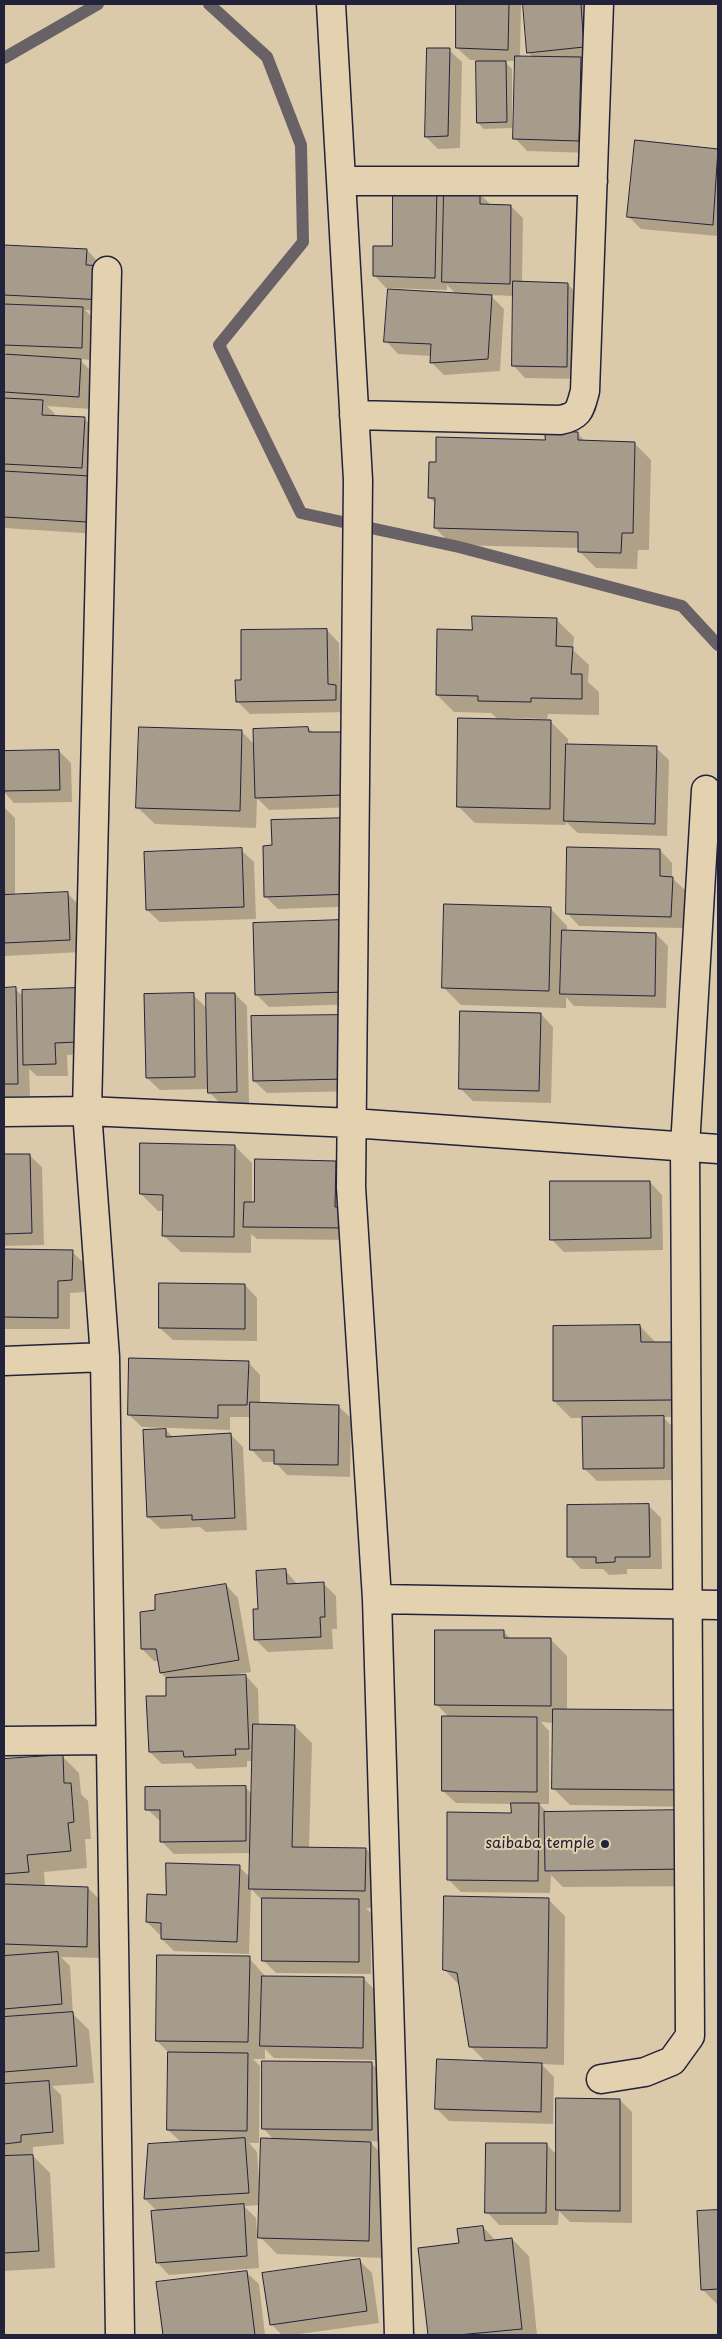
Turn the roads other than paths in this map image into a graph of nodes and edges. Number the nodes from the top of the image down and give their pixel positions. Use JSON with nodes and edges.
{"nodes":[{"id":1,"x":331,"y":4,"type":"edge"},
{"id":2,"x":599,"y":4,"type":"edge"},
{"id":3,"x":341,"y":181,"type":"junction"},
{"id":4,"x":593,"y":181,"type":"junction"},
{"id":5,"x":107,"y":271,"type":"dead end"},
{"id":6,"x":354,"y":415,"type":"junction"},
{"id":7,"x":706,"y":790,"type":"dead end"},
{"id":8,"x":87,"y":1111,"type":"junction"},
{"id":9,"x":4,"y":1112,"type":"edge"},
{"id":10,"x":352,"y":1123,"type":"junction"},
{"id":11,"x":685,"y":1147,"type":"junction"},
{"id":12,"x":718,"y":1149,"type":"edge"},
{"id":13,"x":105,"y":1358,"type":"junction"},
{"id":14,"x":4,"y":1361,"type":"edge"},
{"id":15,"x":377,"y":1600,"type":"junction"},
{"id":16,"x":688,"y":1604,"type":"junction"},
{"id":17,"x":718,"y":1605,"type":"edge"},
{"id":18,"x":111,"y":1740,"type":"junction"},
{"id":19,"x":4,"y":1741,"type":"edge"},
{"id":20,"x":601,"y":2079,"type":"dead end"},
{"id":21,"x":120,"y":2335,"type":"edge"},
{"id":22,"x":399,"y":2335,"type":"edge"}],
"edges":[{"from":1,"to":3,"type":"street"},
{"from":2,"to":4,"type":"street"},
{"from":3,"to":4,"type":"street"},
{"from":3,"to":6,"type":"street"},
{"from":4,"to":6,"type":"street"},
{"from":5,"to":8,"type":"street"},
{"from":6,"to":10,"type":"street"},
{"from":7,"to":11,"type":"street"},
{"from":8,"to":9,"type":"street"},
{"from":8,"to":10,"type":"street"},
{"from":8,"to":13,"type":"street"},
{"from":10,"to":11,"type":"street"},
{"from":10,"to":15,"type":"street"},
{"from":11,"to":12,"type":"street"},
{"from":11,"to":16,"type":"street"},
{"from":13,"to":14,"type":"street"},
{"from":13,"to":18,"type":"street"},
{"from":15,"to":16,"type":"street"},
{"from":15,"to":22,"type":"street"},
{"from":16,"to":17,"type":"street"},
{"from":16,"to":20,"type":"street"},
{"from":18,"to":19,"type":"street"},
{"from":18,"to":21,"type":"street"}]}
